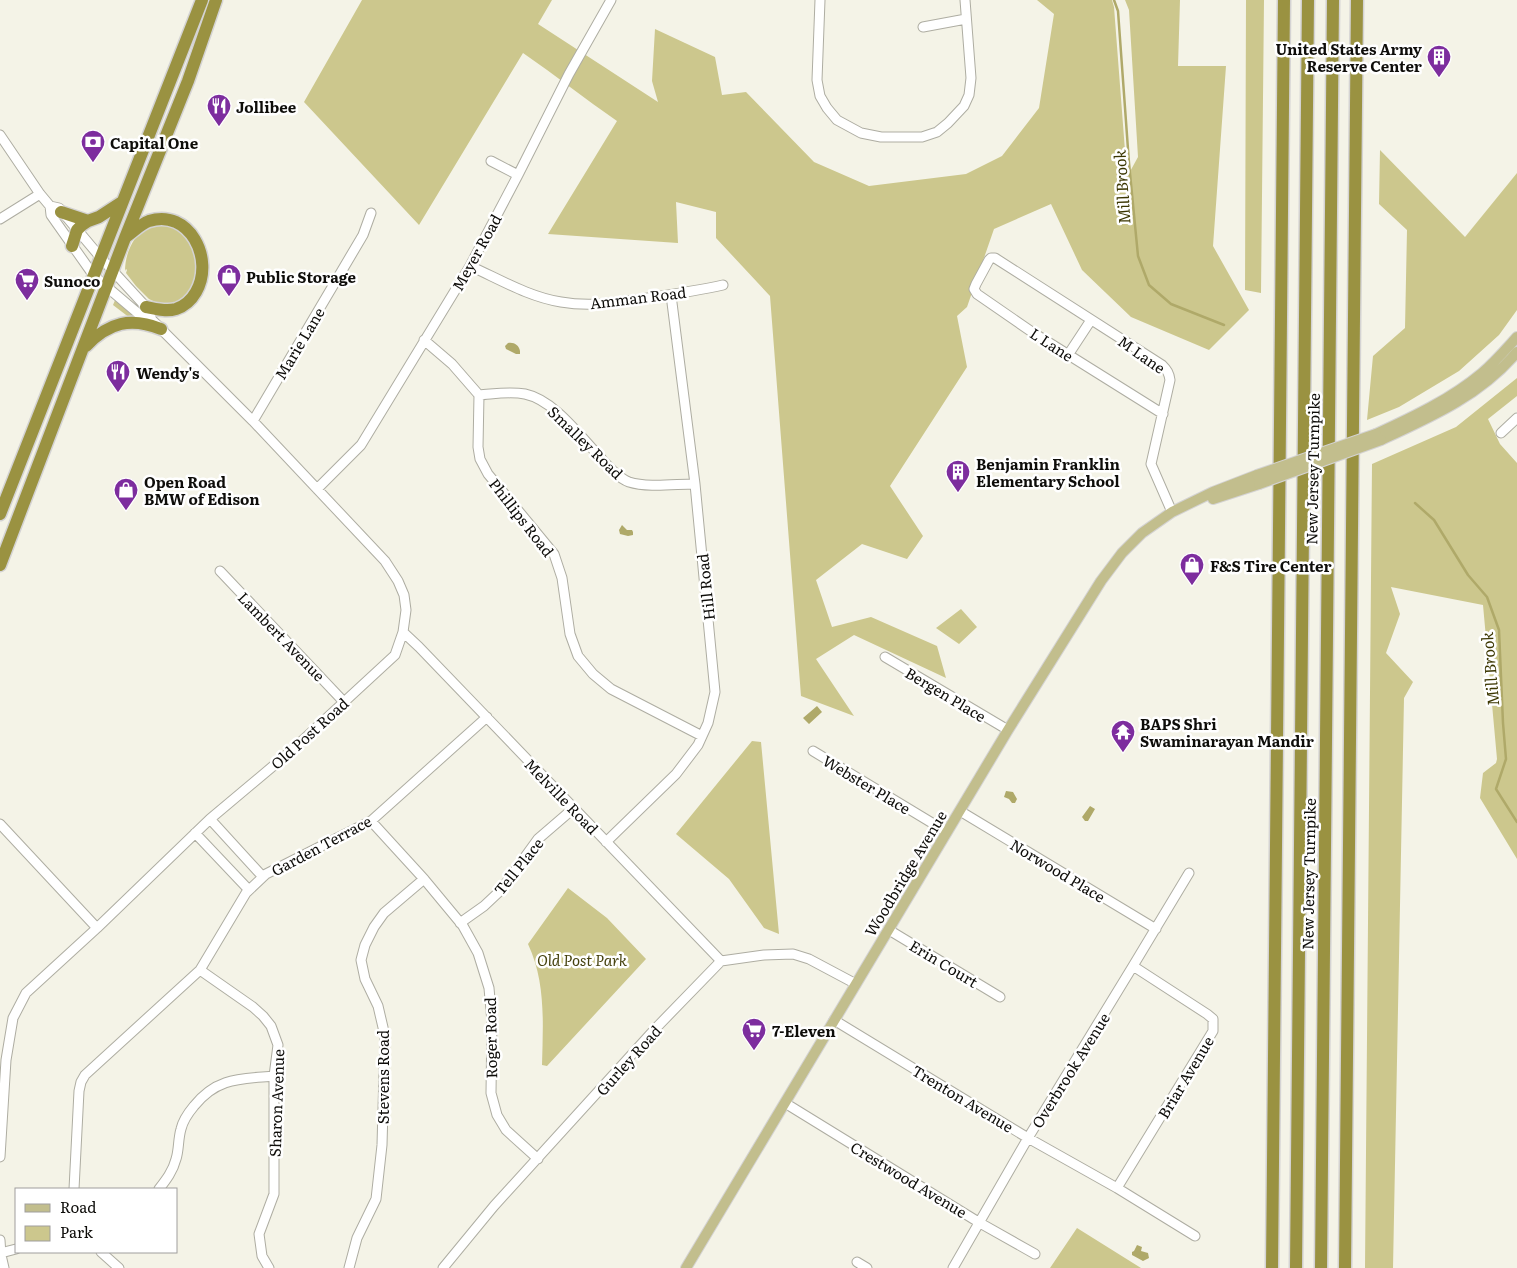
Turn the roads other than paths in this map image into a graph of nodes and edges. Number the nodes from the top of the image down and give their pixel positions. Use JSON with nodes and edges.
{"nodes":[{"id":1,"x":202,"y":0,"type":"edge"},
{"id":2,"x":216,"y":0,"type":"edge"},
{"id":3,"x":611,"y":0,"type":"edge"},
{"id":4,"x":820,"y":0,"type":"edge"},
{"id":5,"x":965,"y":0,"type":"edge"},
{"id":6,"x":1284,"y":0,"type":"edge"},
{"id":7,"x":1308,"y":0,"type":"edge"},
{"id":8,"x":1333,"y":0,"type":"edge"},
{"id":9,"x":1357,"y":0,"type":"edge"},
{"id":10,"x":966,"y":19,"type":"junction"},
{"id":11,"x":923,"y":27,"type":"dead end"},
{"id":12,"x":0,"y":135,"type":"edge"},
{"id":13,"x":491,"y":161,"type":"dead end"},
{"id":14,"x":518,"y":175,"type":"junction"},
{"id":15,"x":40,"y":194,"type":"junction"},
{"id":16,"x":122,"y":202,"type":"junction"},
{"id":17,"x":56,"y":209,"type":"junction"},
{"id":18,"x":371,"y":213,"type":"dead end"},
{"id":19,"x":0,"y":219,"type":"edge"},
{"id":20,"x":88,"y":220,"type":"junction"},
{"id":21,"x":77,"y":230,"type":"junction"},
{"id":22,"x":126,"y":238,"type":"junction"},
{"id":23,"x":72,"y":246,"type":"junction"},
{"id":24,"x":101,"y":258,"type":"junction"},
{"id":25,"x":992,"y":258,"type":"joint"},
{"id":26,"x":470,"y":266,"type":"junction"},
{"id":27,"x":113,"y":271,"type":"junction"},
{"id":28,"x":94,"y":276,"type":"junction"},
{"id":29,"x":723,"y":285,"type":"dead end"},
{"id":30,"x":107,"y":287,"type":"junction"},
{"id":31,"x":671,"y":295,"type":"junction"},
{"id":32,"x":146,"y":307,"type":"junction"},
{"id":33,"x":152,"y":320,"type":"junction"},
{"id":34,"x":1091,"y":320,"type":"junction"},
{"id":35,"x":162,"y":329,"type":"junction"},
{"id":36,"x":1517,"y":337,"type":"edge"},
{"id":37,"x":424,"y":340,"type":"junction"},
{"id":38,"x":82,"y":350,"type":"junction"},
{"id":39,"x":1517,"y":352,"type":"edge"},
{"id":40,"x":1068,"y":355,"type":"junction"},
{"id":41,"x":479,"y":395,"type":"junction"},
{"id":42,"x":1163,"y":414,"type":"junction"},
{"id":43,"x":1517,"y":418,"type":"edge"},
{"id":44,"x":253,"y":421,"type":"junction"},
{"id":45,"x":1501,"y":433,"type":"dead end"},
{"id":46,"x":1378,"y":437,"type":"junction"},
{"id":47,"x":695,"y":484,"type":"junction"},
{"id":48,"x":317,"y":489,"type":"junction"},
{"id":49,"x":1172,"y":512,"type":"junction"},
{"id":50,"x":0,"y":514,"type":"edge"},
{"id":51,"x":0,"y":565,"type":"edge"},
{"id":52,"x":220,"y":571,"type":"dead end"},
{"id":53,"x":403,"y":632,"type":"junction"},
{"id":54,"x":885,"y":657,"type":"dead end"},
{"id":55,"x":344,"y":702,"type":"junction"},
{"id":56,"x":487,"y":717,"type":"junction"},
{"id":57,"x":1008,"y":730,"type":"junction"},
{"id":58,"x":702,"y":736,"type":"junction"},
{"id":59,"x":813,"y":751,"type":"dead end"},
{"id":60,"x":574,"y":808,"type":"junction"},
{"id":61,"x":960,"y":811,"type":"junction"},
{"id":62,"x":210,"y":819,"type":"junction"},
{"id":63,"x":371,"y":820,"type":"junction"},
{"id":64,"x":0,"y":824,"type":"edge"},
{"id":65,"x":947,"y":832,"type":"junction"},
{"id":66,"x":195,"y":833,"type":"junction"},
{"id":67,"x":606,"y":842,"type":"junction"},
{"id":68,"x":1189,"y":873,"type":"dead end"},
{"id":69,"x":263,"y":877,"type":"junction"},
{"id":70,"x":424,"y":879,"type":"junction"},
{"id":71,"x":249,"y":890,"type":"junction"},
{"id":72,"x":460,"y":923,"type":"junction"},
{"id":73,"x":97,"y":928,"type":"junction"},
{"id":74,"x":1156,"y":929,"type":"junction"},
{"id":75,"x":889,"y":930,"type":"junction"},
{"id":76,"x":721,"y":961,"type":"junction"},
{"id":77,"x":1134,"y":966,"type":"junction"},
{"id":78,"x":200,"y":970,"type":"junction"},
{"id":79,"x":856,"y":984,"type":"junction"},
{"id":80,"x":1000,"y":997,"type":"dead end"},
{"id":81,"x":834,"y":1020,"type":"junction"},
{"id":82,"x":274,"y":1076,"type":"junction"},
{"id":83,"x":785,"y":1103,"type":"junction"},
{"id":84,"x":1,"y":1114,"type":"edge"},
{"id":85,"x":1028,"y":1138,"type":"junction"},
{"id":86,"x":0,"y":1157,"type":"edge"},
{"id":87,"x":538,"y":1159,"type":"junction"},
{"id":88,"x":74,"y":1188,"type":"edge"},
{"id":89,"x":160,"y":1188,"type":"edge"},
{"id":90,"x":1117,"y":1188,"type":"junction"},
{"id":91,"x":980,"y":1222,"type":"junction"},
{"id":92,"x":1195,"y":1236,"type":"dead end"},
{"id":93,"x":0,"y":1240,"type":"edge"},
{"id":94,"x":15,"y":1249,"type":"edge"},
{"id":95,"x":1,"y":1253,"type":"edge"},
{"id":96,"x":102,"y":1253,"type":"edge"},
{"id":97,"x":1035,"y":1254,"type":"dead end"},
{"id":98,"x":857,"y":1262,"type":"dead end"},
{"id":99,"x":4,"y":1268,"type":"edge"},
{"id":100,"x":120,"y":1268,"type":"edge"},
{"id":101,"x":269,"y":1268,"type":"edge"},
{"id":102,"x":349,"y":1268,"type":"edge"},
{"id":103,"x":443,"y":1268,"type":"edge"},
{"id":104,"x":686,"y":1268,"type":"edge"},
{"id":105,"x":867,"y":1268,"type":"edge"},
{"id":106,"x":953,"y":1268,"type":"edge"},
{"id":107,"x":1272,"y":1268,"type":"edge"},
{"id":108,"x":1296,"y":1268,"type":"edge"},
{"id":109,"x":1321,"y":1268,"type":"edge"},
{"id":110,"x":1345,"y":1268,"type":"edge"}],
"edges":[{"from":1,"to":16,"type":"highway"},
{"from":2,"to":22,"type":"highway"},
{"from":3,"to":14,"type":"street","name":"Meyer Road"},
{"from":4,"to":10,"type":"street"},
{"from":5,"to":10,"type":"street"},
{"from":6,"to":107,"type":"highway"},
{"from":7,"to":108,"type":"highway","name":"New Jersey Turnpike"},
{"from":8,"to":109,"type":"highway","name":"New Jersey Turnpike"},
{"from":9,"to":110,"type":"highway"},
{"from":10,"to":11,"type":"street"},
{"from":12,"to":15,"type":"street","name":"Old Post Road"},
{"from":13,"to":14,"type":"street"},
{"from":14,"to":26,"type":"street","name":"Meyer Road"},
{"from":15,"to":17,"type":"street","name":"Old Post Road"},
{"from":15,"to":19,"type":"street"},
{"from":16,"to":20,"type":"highway"},
{"from":16,"to":24,"type":"highway"},
{"from":17,"to":20,"type":"highway"},
{"from":17,"to":21,"type":"street","name":"Old Post Road"},
{"from":17,"to":23,"type":"street","name":"Old Post Road"},
{"from":18,"to":44,"type":"street","name":"Marie Lane"},
{"from":20,"to":21,"type":"highway"},
{"from":21,"to":23,"type":"highway"},
{"from":21,"to":24,"type":"street","name":"Old Post Road"},
{"from":22,"to":27,"type":"highway"},
{"from":22,"to":32,"type":"highway"},
{"from":23,"to":28,"type":"street","name":"Old Post Road"},
{"from":24,"to":27,"type":"street","name":"Old Post Road"},
{"from":24,"to":28,"type":"highway"},
{"from":25,"to":34,"type":"street","name":"M Lane"},
{"from":25,"to":40,"type":"street","name":"L Lane"},
{"from":26,"to":31,"type":"street","name":"Amman Road"},
{"from":26,"to":37,"type":"street","name":"Meyer Road"},
{"from":27,"to":30,"type":"highway"},
{"from":27,"to":32,"type":"street","name":"Old Post Road"},
{"from":28,"to":30,"type":"street","name":"Old Post Road"},
{"from":28,"to":50,"type":"highway"},
{"from":29,"to":31,"type":"street","name":"Amman Road"},
{"from":30,"to":33,"type":"street","name":"Old Post Road"},
{"from":30,"to":38,"type":"highway"},
{"from":31,"to":47,"type":"street","name":"Hill Road"},
{"from":32,"to":33,"type":"street","name":"Old Post Road"},
{"from":33,"to":35,"type":"street","name":"Old Post Road"},
{"from":34,"to":40,"type":"street"},
{"from":34,"to":42,"type":"street","name":"M Lane"},
{"from":35,"to":38,"type":"highway"},
{"from":35,"to":44,"type":"street","name":"Old Post Road"},
{"from":36,"to":46,"type":"main road","name":"Woodbridge Avenue"},
{"from":37,"to":41,"type":"street"},
{"from":37,"to":48,"type":"street","name":"Meyer Road"},
{"from":38,"to":51,"type":"highway"},
{"from":39,"to":46,"type":"main road","name":"Woodbridge Avenue"},
{"from":40,"to":42,"type":"street","name":"L Lane"},
{"from":41,"to":47,"type":"street","name":"Smalley Road"},
{"from":41,"to":58,"type":"street","name":"Phillips Road"},
{"from":42,"to":49,"type":"street","name":"M Lane"},
{"from":43,"to":45,"type":"street"},
{"from":44,"to":48,"type":"street","name":"Old Post Road"},
{"from":46,"to":49,"type":"main road","name":"Woodbridge Avenue","bridge":true},
{"from":47,"to":58,"type":"street","name":"Hill Road"},
{"from":48,"to":53,"type":"street","name":"Old Post Road"},
{"from":49,"to":57,"type":"main road","name":"Woodbridge Avenue"},
{"from":52,"to":55,"type":"street","name":"Lambert Avenue"},
{"from":53,"to":55,"type":"street","name":"Old Post Road"},
{"from":53,"to":56,"type":"street","name":"Melville Road"},
{"from":54,"to":57,"type":"street","name":"Bergen Place"},
{"from":55,"to":62,"type":"street","name":"Old Post Road"},
{"from":56,"to":60,"type":"street","name":"Melville Road"},
{"from":56,"to":63,"type":"street","name":"Garden Terrace"},
{"from":57,"to":61,"type":"main road","name":"Woodbridge Avenue"},
{"from":58,"to":67,"type":"street","name":"Hill Road"},
{"from":59,"to":65,"type":"street","name":"Webster Place"},
{"from":60,"to":67,"type":"street","name":"Melville Road"},
{"from":60,"to":72,"type":"street","name":"Tell Place"},
{"from":61,"to":65,"type":"main road","name":"Woodbridge Avenue"},
{"from":61,"to":74,"type":"street","name":"Norwood Place"},
{"from":62,"to":66,"type":"street","name":"Old Post Road"},
{"from":62,"to":69,"type":"street"},
{"from":63,"to":69,"type":"street","name":"Garden Terrace"},
{"from":63,"to":70,"type":"street","name":"Roger Road"},
{"from":64,"to":73,"type":"street"},
{"from":65,"to":75,"type":"main road","name":"Woodbridge Avenue"},
{"from":66,"to":71,"type":"street"},
{"from":66,"to":73,"type":"street","name":"Old Post Road"},
{"from":67,"to":76,"type":"street","name":"Melville Road"},
{"from":68,"to":74,"type":"street","name":"Overbrook Avenue"},
{"from":69,"to":71,"type":"street","name":"Garden Terrace"},
{"from":70,"to":72,"type":"street","name":"Roger Road"},
{"from":70,"to":102,"type":"street","name":"Stevens Road"},
{"from":71,"to":78,"type":"street","name":"Garden Terrace"},
{"from":72,"to":87,"type":"street","name":"Roger Road"},
{"from":73,"to":84,"type":"street","name":"Old Post Road"},
{"from":74,"to":77,"type":"street","name":"Overbrook Avenue"},
{"from":75,"to":79,"type":"main road","name":"Woodbridge Avenue"},
{"from":75,"to":80,"type":"street","name":"Erin Court"},
{"from":76,"to":79,"type":"street"},
{"from":76,"to":87,"type":"street","name":"Gurley Road"},
{"from":77,"to":85,"type":"street","name":"Overbrook Avenue"},
{"from":77,"to":90,"type":"street","name":"Briar Avenue"},
{"from":78,"to":82,"type":"street","name":"Sharon Avenue"},
{"from":78,"to":88,"type":"street","name":"Garden Terrace"},
{"from":79,"to":81,"type":"main road","name":"Woodbridge Avenue"},
{"from":81,"to":83,"type":"main road","name":"Woodbridge Avenue"},
{"from":81,"to":85,"type":"street","name":"Trenton Avenue"},
{"from":82,"to":89,"type":"street"},
{"from":82,"to":101,"type":"street","name":"Sharon Avenue"},
{"from":83,"to":91,"type":"street","name":"Crestwood Avenue"},
{"from":83,"to":104,"type":"main road","name":"Woodbridge Avenue"},
{"from":84,"to":86,"type":"street","name":"Old Post Road"},
{"from":85,"to":90,"type":"street","name":"Trenton Avenue"},
{"from":85,"to":91,"type":"street","name":"Overbrook Avenue"},
{"from":87,"to":103,"type":"street","name":"Gurley Road"},
{"from":90,"to":92,"type":"street","name":"Trenton Avenue"},
{"from":91,"to":97,"type":"street","name":"Crestwood Avenue"},
{"from":91,"to":106,"type":"street","name":"Overbrook Avenue"},
{"from":93,"to":95,"type":"street"},
{"from":94,"to":95,"type":"street"},
{"from":95,"to":99,"type":"street"},
{"from":96,"to":100,"type":"street"},
{"from":98,"to":105,"type":"street"}]}
